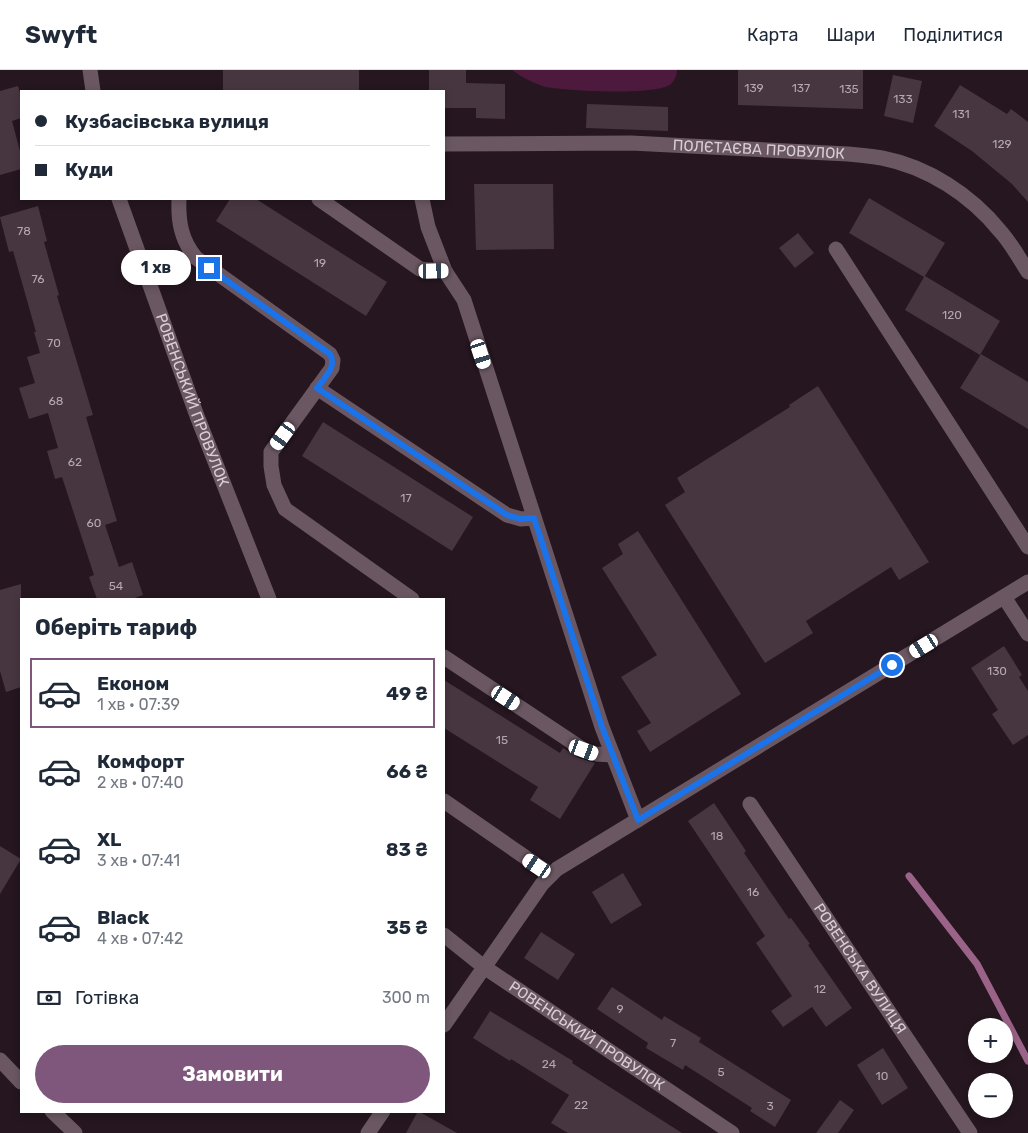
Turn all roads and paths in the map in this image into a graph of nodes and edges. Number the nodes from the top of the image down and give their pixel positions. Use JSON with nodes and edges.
{"nodes":[{"id":1,"x":90,"y":70,"type":"edge"},
{"id":2,"x":94,"y":90,"type":"edge"},
{"id":3,"x":445,"y":144,"type":"edge"},
{"id":4,"x":119,"y":200,"type":"edge"},
{"id":5,"x":179,"y":200,"type":"edge"},
{"id":6,"x":319,"y":200,"type":"edge"},
{"id":7,"x":422,"y":200,"type":"edge"},
{"id":8,"x":836,"y":249,"type":"dead end"},
{"id":9,"x":445,"y":271,"type":"junction"},
{"id":10,"x":1028,"y":272,"type":"edge"},
{"id":11,"x":317,"y":388,"type":"junction"},
{"id":12,"x":534,"y":518,"type":"junction"},
{"id":13,"x":1028,"y":547,"type":"edge"},
{"id":14,"x":1028,"y":582,"type":"edge"},
{"id":15,"x":1004,"y":597,"type":"junction"},
{"id":16,"x":269,"y":598,"type":"edge"},
{"id":17,"x":411,"y":598,"type":"edge"},
{"id":18,"x":1028,"y":634,"type":"edge"},
{"id":19,"x":445,"y":658,"type":"edge"},
{"id":20,"x":613,"y":754,"type":"junction"},
{"id":21,"x":445,"y":803,"type":"edge"},
{"id":22,"x":750,"y":804,"type":"dead end"},
{"id":23,"x":638,"y":820,"type":"junction"},
{"id":24,"x":551,"y":875,"type":"junction"},
{"id":25,"x":445,"y":936,"type":"edge"},
{"id":26,"x":484,"y":967,"type":"junction"},
{"id":27,"x":445,"y":1023,"type":"edge"},
{"id":28,"x":0,"y":1060,"type":"edge"},
{"id":29,"x":20,"y":1081,"type":"edge"},
{"id":30,"x":54,"y":1113,"type":"edge"},
{"id":31,"x":382,"y":1113,"type":"edge"},
{"id":32,"x":75,"y":1133,"type":"edge"},
{"id":33,"x":368,"y":1133,"type":"edge"},
{"id":34,"x":732,"y":1133,"type":"edge"},
{"id":35,"x":970,"y":1133,"type":"edge"}],
"edges":[{"from":1,"to":2,"type":"street"},
{"from":3,"to":10,"type":"street","name":"ПОЛЄТАЄВА ПРОВУЛОК"},
{"from":4,"to":16,"type":"street","name":"РОВЕНСЬКИЙ ПРОВУЛОК"},
{"from":5,"to":11,"type":"street"},
{"from":6,"to":9,"type":"street"},
{"from":7,"to":9,"type":"street"},
{"from":8,"to":13,"type":"street"},
{"from":9,"to":12,"type":"street"},
{"from":11,"to":12,"type":"street"},
{"from":11,"to":17,"type":"street"},
{"from":12,"to":20,"type":"street"},
{"from":14,"to":15,"type":"street"},
{"from":15,"to":18,"type":"street"},
{"from":15,"to":23,"type":"street"},
{"from":19,"to":20,"type":"street"},
{"from":20,"to":23,"type":"street"},
{"from":21,"to":24,"type":"street"},
{"from":22,"to":35,"type":"street","name":"РОВЕНСЬКА ВУЛИЦЯ"},
{"from":23,"to":24,"type":"street"},
{"from":24,"to":26,"type":"street"},
{"from":25,"to":26,"type":"street","name":"РОВЕНСЬКИЙ ПРОВУЛОК"},
{"from":26,"to":27,"type":"street"},
{"from":26,"to":34,"type":"street","name":"РОВЕНСЬКИЙ ПРОВУЛОК"},
{"from":28,"to":29,"type":"street"},
{"from":30,"to":32,"type":"street"},
{"from":31,"to":33,"type":"street"}]}
